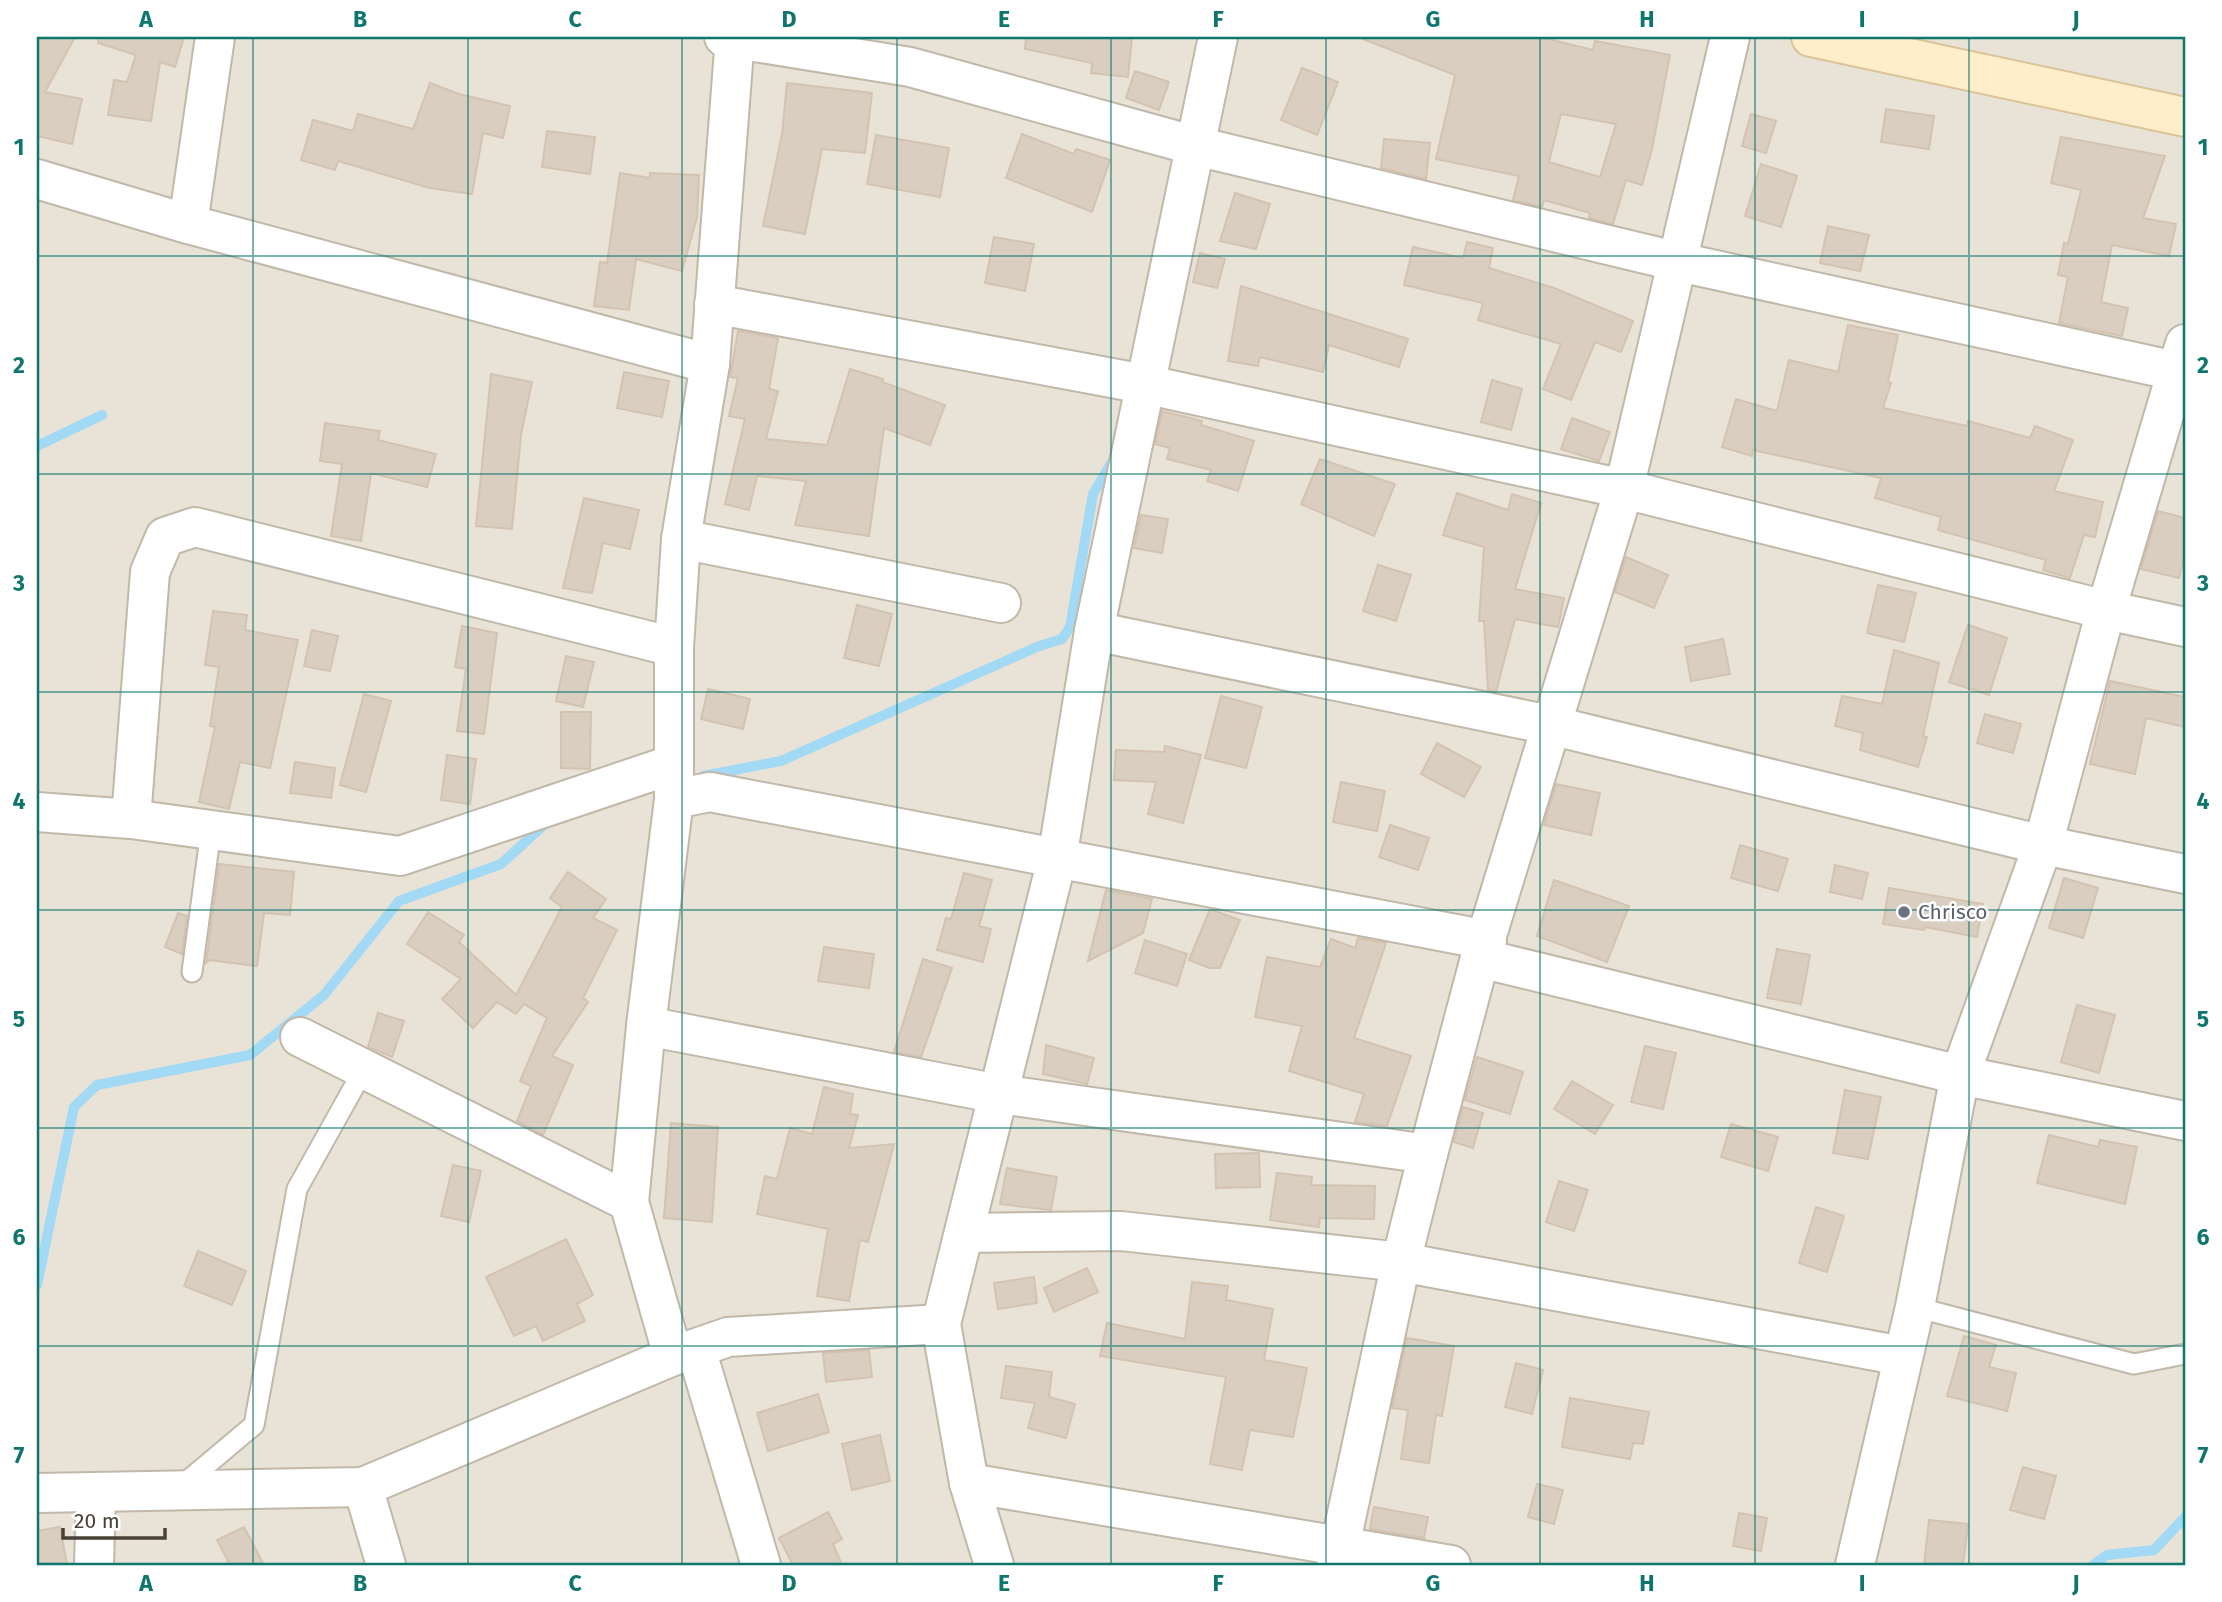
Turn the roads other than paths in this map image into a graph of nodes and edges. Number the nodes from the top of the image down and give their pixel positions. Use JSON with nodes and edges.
{"nodes":[{"id":1,"x":215,"y":37,"type":"edge"},
{"id":2,"x":1218,"y":37,"type":"edge"},
{"id":3,"x":1730,"y":37,"type":"edge"},
{"id":4,"x":1811,"y":37,"type":"edge"},
{"id":5,"x":732,"y":38,"type":"edge"},
{"id":6,"x":2185,"y":117,"type":"edge"},
{"id":7,"x":1196,"y":146,"type":"junction"},
{"id":8,"x":37,"y":179,"type":"edge"},
{"id":9,"x":188,"y":224,"type":"junction"},
{"id":10,"x":1679,"y":262,"type":"junction"},
{"id":11,"x":714,"y":304,"type":"junction"},
{"id":12,"x":2183,"y":363,"type":"edge"},
{"id":13,"x":710,"y":364,"type":"junction"},
{"id":14,"x":1144,"y":384,"type":"junction"},
{"id":15,"x":1624,"y":489,"type":"junction"},
{"id":16,"x":681,"y":539,"type":"junction"},
{"id":17,"x":1001,"y":603,"type":"dead end"},
{"id":18,"x":2106,"y":610,"type":"junction"},
{"id":19,"x":2185,"y":627,"type":"edge"},
{"id":20,"x":1094,"y":631,"type":"junction"},
{"id":21,"x":674,"y":647,"type":"junction"},
{"id":22,"x":1550,"y":725,"type":"junction"},
{"id":23,"x":674,"y":782,"type":"junction"},
{"id":24,"x":37,"y":812,"type":"edge"},
{"id":25,"x":131,"y":819,"type":"junction"},
{"id":26,"x":211,"y":830,"type":"junction"},
{"id":27,"x":2043,"y":845,"type":"junction"},
{"id":28,"x":1057,"y":859,"type":"junction"},
{"id":29,"x":2185,"y":874,"type":"edge"},
{"id":30,"x":1483,"y":949,"type":"junction"},
{"id":31,"x":192,"y":972,"type":"dead end"},
{"id":32,"x":646,"y":1026,"type":"junction"},
{"id":33,"x":300,"y":1037,"type":"dead end"},
{"id":34,"x":364,"y":1069,"type":"junction"},
{"id":35,"x":1960,"y":1075,"type":"junction"},
{"id":36,"x":999,"y":1094,"type":"junction"},
{"id":37,"x":2185,"y":1121,"type":"edge"},
{"id":38,"x":1428,"y":1154,"type":"junction"},
{"id":39,"x":629,"y":1202,"type":"junction"},
{"id":40,"x":964,"y":1233,"type":"junction"},
{"id":41,"x":1401,"y":1262,"type":"junction"},
{"id":42,"x":1916,"y":1307,"type":"junction"},
{"id":43,"x":941,"y":1324,"type":"junction"},
{"id":44,"x":684,"y":1353,"type":"junction"},
{"id":45,"x":2185,"y":1354,"type":"edge"},
{"id":46,"x":1902,"y":1356,"type":"junction"},
{"id":47,"x":969,"y":1483,"type":"junction"},
{"id":48,"x":363,"y":1487,"type":"junction"},
{"id":49,"x":174,"y":1492,"type":"junction"},
{"id":50,"x":37,"y":1493,"type":"edge"},
{"id":51,"x":96,"y":1494,"type":"junction"},
{"id":52,"x":1338,"y":1555,"type":"edge"},
{"id":53,"x":94,"y":1565,"type":"edge"},
{"id":54,"x":386,"y":1565,"type":"edge"},
{"id":55,"x":761,"y":1565,"type":"edge"},
{"id":56,"x":994,"y":1565,"type":"edge"},
{"id":57,"x":1451,"y":1565,"type":"edge"},
{"id":58,"x":1855,"y":1565,"type":"edge"}],
"edges":[{"from":1,"to":9,"type":"street"},
{"from":2,"to":7,"type":"street"},
{"from":3,"to":10,"type":"street"},
{"from":4,"to":6,"type":"street"},
{"from":5,"to":7,"type":"street"},
{"from":5,"to":11,"type":"street"},
{"from":7,"to":10,"type":"street"},
{"from":7,"to":14,"type":"street"},
{"from":8,"to":9,"type":"street"},
{"from":9,"to":13,"type":"street"},
{"from":10,"to":12,"type":"street"},
{"from":10,"to":15,"type":"street"},
{"from":11,"to":13,"type":"street"},
{"from":11,"to":14,"type":"street"},
{"from":12,"to":18,"type":"street"},
{"from":13,"to":16,"type":"street"},
{"from":14,"to":15,"type":"street"},
{"from":14,"to":20,"type":"street"},
{"from":15,"to":18,"type":"street"},
{"from":15,"to":22,"type":"street"},
{"from":16,"to":17,"type":"street"},
{"from":16,"to":21,"type":"street"},
{"from":18,"to":19,"type":"street"},
{"from":18,"to":27,"type":"street"},
{"from":20,"to":22,"type":"street"},
{"from":20,"to":28,"type":"street"},
{"from":21,"to":23,"type":"street"},
{"from":21,"to":25,"type":"street"},
{"from":22,"to":27,"type":"street"},
{"from":22,"to":30,"type":"street"},
{"from":23,"to":26,"type":"street"},
{"from":23,"to":28,"type":"street"},
{"from":23,"to":32,"type":"street"},
{"from":24,"to":25,"type":"street"},
{"from":25,"to":26,"type":"street"},
{"from":26,"to":31,"type":"lane"},
{"from":27,"to":29,"type":"street"},
{"from":27,"to":35,"type":"street"},
{"from":28,"to":30,"type":"street"},
{"from":28,"to":36,"type":"street"},
{"from":30,"to":35,"type":"street"},
{"from":30,"to":38,"type":"street"},
{"from":32,"to":36,"type":"street"},
{"from":32,"to":39,"type":"street"},
{"from":33,"to":34,"type":"street"},
{"from":34,"to":39,"type":"street"},
{"from":34,"to":49,"type":"lane"},
{"from":35,"to":37,"type":"street"},
{"from":35,"to":42,"type":"street"},
{"from":36,"to":38,"type":"street"},
{"from":36,"to":40,"type":"street"},
{"from":38,"to":41,"type":"street"},
{"from":39,"to":44,"type":"street"},
{"from":40,"to":41,"type":"street"},
{"from":40,"to":43,"type":"street"},
{"from":41,"to":46,"type":"street"},
{"from":41,"to":52,"type":"street"},
{"from":42,"to":45,"type":"lane"},
{"from":42,"to":46,"type":"street"},
{"from":43,"to":44,"type":"street"},
{"from":43,"to":47,"type":"street"},
{"from":44,"to":48,"type":"street"},
{"from":44,"to":55,"type":"street"},
{"from":46,"to":58,"type":"street"},
{"from":47,"to":52,"type":"street"},
{"from":47,"to":56,"type":"street"},
{"from":48,"to":49,"type":"street"},
{"from":48,"to":54,"type":"street"},
{"from":49,"to":51,"type":"street"},
{"from":50,"to":51,"type":"street"},
{"from":51,"to":53,"type":"street"},
{"from":52,"to":57,"type":"street"}]}
